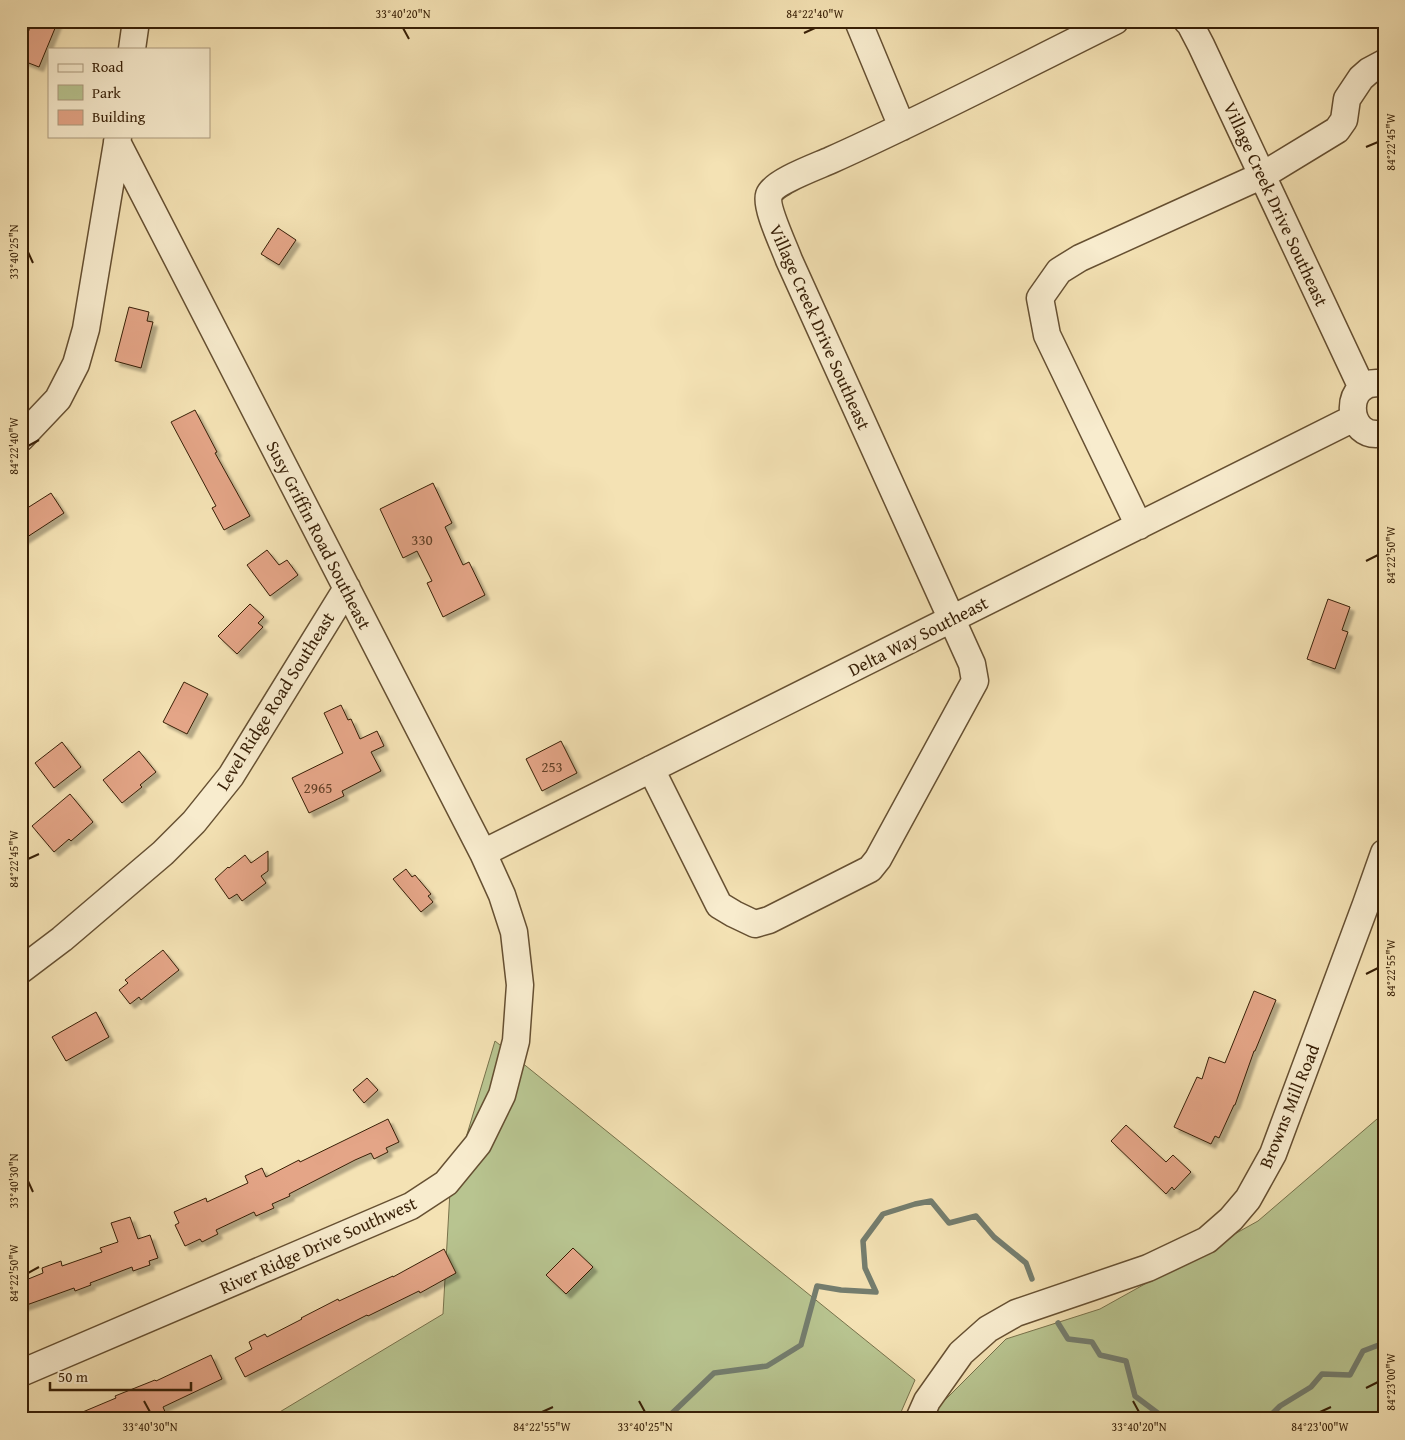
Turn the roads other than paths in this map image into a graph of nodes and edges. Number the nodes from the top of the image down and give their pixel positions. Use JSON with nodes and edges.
{"nodes":[{"id":1,"x":136,"y":21,"type":"edge"},
{"id":2,"x":858,"y":21,"type":"edge"},
{"id":3,"x":1115,"y":21,"type":"edge"},
{"id":4,"x":1186,"y":21,"type":"edge"},
{"id":5,"x":132,"y":48,"type":"edge"},
{"id":6,"x":1384,"y":63,"type":"edge"},
{"id":7,"x":902,"y":127,"type":"junction"},
{"id":8,"x":118,"y":139,"type":"edge"},
{"id":9,"x":1263,"y":175,"type":"junction"},
{"id":10,"x":1373,"y":386,"type":"edge"},
{"id":11,"x":1354,"y":418,"type":"junction"},
{"id":12,"x":1384,"y":433,"type":"edge"},
{"id":13,"x":21,"y":438,"type":"edge"},
{"id":14,"x":1139,"y":526,"type":"junction"},
{"id":15,"x":347,"y":588,"type":"junction"},
{"id":16,"x":951,"y":619,"type":"junction"},
{"id":17,"x":651,"y":769,"type":"junction"},
{"id":18,"x":483,"y":853,"type":"junction"},
{"id":19,"x":1384,"y":853,"type":"edge"},
{"id":20,"x":514,"y":932,"type":"joint"},
{"id":21,"x":21,"y":970,"type":"edge"},
{"id":22,"x":21,"y":1373,"type":"edge"},
{"id":23,"x":919,"y":1419,"type":"edge"}],
"edges":[{"from":1,"to":5,"type":"street"},
{"from":2,"to":7,"type":"street"},
{"from":3,"to":7,"type":"street","name":"Village Creek Drive Southeast"},
{"from":4,"to":9,"type":"street","name":"Village Creek Drive Southeast"},
{"from":6,"to":9,"type":"street"},
{"from":7,"to":16,"type":"street","name":"Village Creek Drive Southeast"},
{"from":8,"to":13,"type":"street"},
{"from":8,"to":15,"type":"street","name":"Susy Griffin Road Southeast"},
{"from":9,"to":10,"type":"street","name":"Village Creek Drive Southeast"},
{"from":9,"to":14,"type":"street"},
{"from":10,"to":11,"type":"street"},
{"from":11,"to":12,"type":"street"},
{"from":11,"to":14,"type":"street","name":"Delta Way Southeast"},
{"from":14,"to":16,"type":"street","name":"Delta Way Southeast"},
{"from":15,"to":18,"type":"street","name":"Susy Griffin Road Southeast"},
{"from":15,"to":21,"type":"street","name":"Level Ridge Road Southeast"},
{"from":16,"to":17,"type":"street","name":"Delta Way Southeast"},
{"from":16,"to":17,"type":"street","name":"Village Creek Drive Southeast"},
{"from":17,"to":18,"type":"street","name":"Delta Way Southeast"},
{"from":18,"to":20,"type":"street","name":"Susy Griffin Road Southeast"},
{"from":19,"to":23,"type":"street","name":"Browns Mill Road"},
{"from":20,"to":22,"type":"street","name":"River Ridge Drive Southwest"}]}
